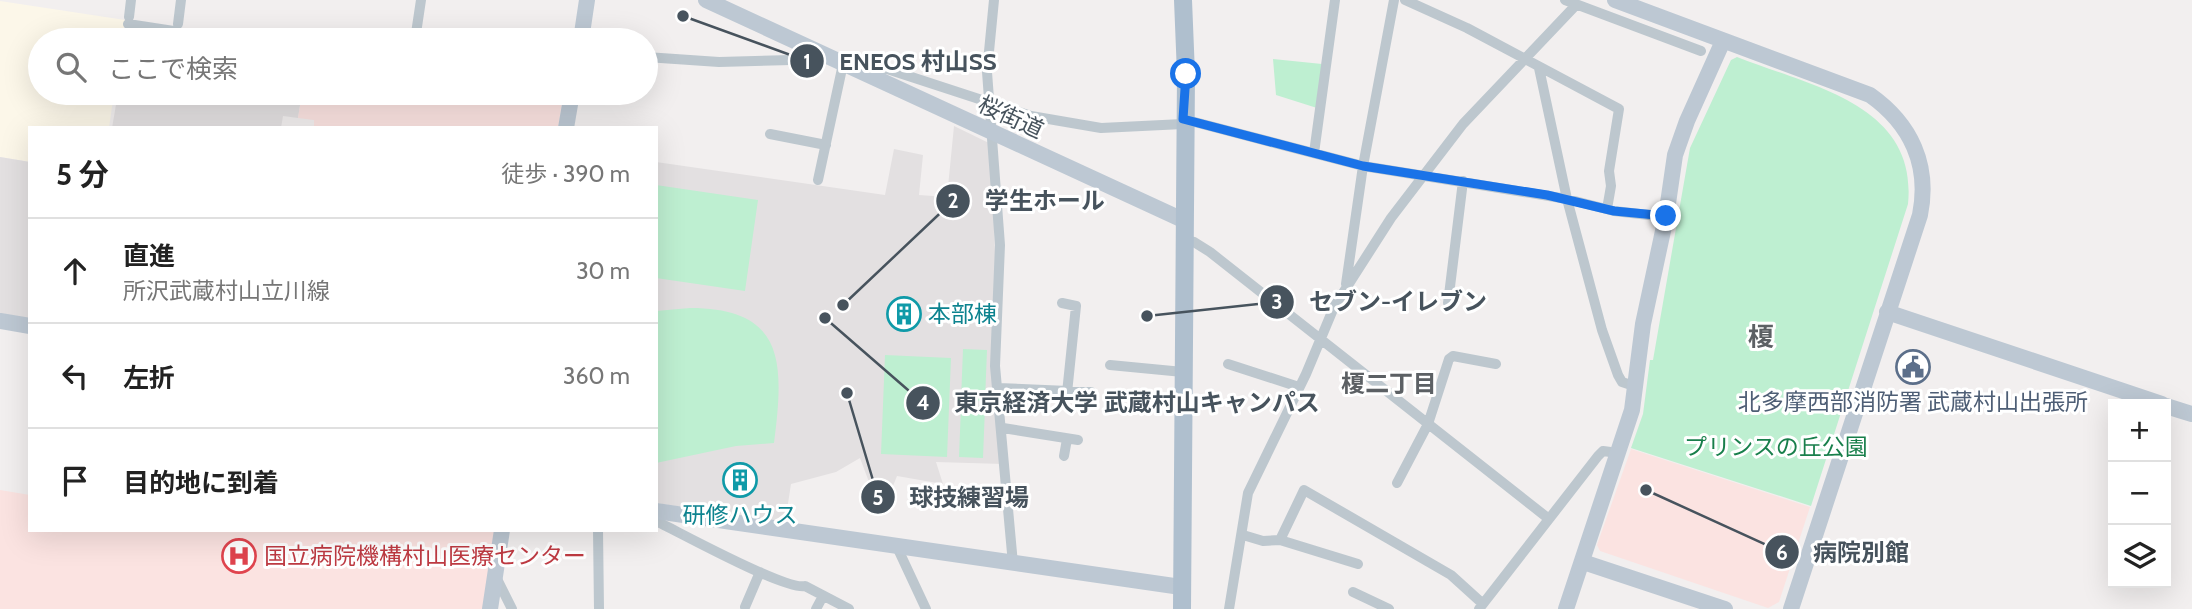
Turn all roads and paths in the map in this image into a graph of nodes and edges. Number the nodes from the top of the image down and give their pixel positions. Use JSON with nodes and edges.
{"nodes":[{"id":1,"x":131,"y":0,"type":"edge"},
{"id":2,"x":181,"y":0,"type":"edge"},
{"id":3,"x":421,"y":0,"type":"edge"},
{"id":4,"x":587,"y":0,"type":"edge"},
{"id":5,"x":706,"y":0,"type":"edge"},
{"id":6,"x":994,"y":0,"type":"edge"},
{"id":7,"x":1183,"y":0,"type":"edge"},
{"id":8,"x":1335,"y":0,"type":"edge"},
{"id":9,"x":1394,"y":0,"type":"edge"},
{"id":10,"x":1405,"y":0,"type":"edge"},
{"id":11,"x":1564,"y":0,"type":"edge"},
{"id":12,"x":1615,"y":0,"type":"edge"},
{"id":13,"x":1576,"y":5,"type":"junction"},
{"id":14,"x":178,"y":24,"type":"dead end"},
{"id":15,"x":170,"y":28,"type":"edge"},
{"id":16,"x":417,"y":28,"type":"edge"},
{"id":17,"x":583,"y":28,"type":"edge"},
{"id":18,"x":1723,"y":40,"type":"junction"},
{"id":19,"x":1701,"y":51,"type":"dead end"},
{"id":20,"x":658,"y":58,"type":"edge"},
{"id":21,"x":1525,"y":59,"type":"junction"},
{"id":22,"x":844,"y":65,"type":"junction"},
{"id":23,"x":1539,"y":68,"type":"junction"},
{"id":24,"x":991,"y":103,"type":"junction"},
{"id":25,"x":570,"y":105,"type":"edge"},
{"id":26,"x":1183,"y":121,"type":"junction"},
{"id":27,"x":566,"y":126,"type":"edge"},
{"id":28,"x":770,"y":134,"type":"dead end"},
{"id":29,"x":992,"y":134,"type":"junction"},
{"id":30,"x":826,"y":145,"type":"junction"},
{"id":31,"x":1314,"y":153,"type":"junction"},
{"id":32,"x":1363,"y":166,"type":"junction"},
{"id":33,"x":1422,"y":175,"type":"junction"},
{"id":34,"x":818,"y":180,"type":"dead end"},
{"id":35,"x":1463,"y":181,"type":"junction"},
{"id":36,"x":1567,"y":199,"type":"junction"},
{"id":37,"x":1607,"y":209,"type":"junction"},
{"id":38,"x":1666,"y":216,"type":"junction"},
{"id":39,"x":1183,"y":220,"type":"junction"},
{"id":40,"x":1183,"y":240,"type":"junction"},
{"id":41,"x":1346,"y":284,"type":"junction"},
{"id":42,"x":1062,"y":303,"type":"dead end"},
{"id":43,"x":1448,"y":303,"type":"dead end"},
{"id":44,"x":1887,"y":312,"type":"junction"},
{"id":45,"x":0,"y":321,"type":"edge"},
{"id":46,"x":28,"y":326,"type":"edge"},
{"id":47,"x":1319,"y":339,"type":"junction"},
{"id":48,"x":1496,"y":363,"type":"dead end"},
{"id":49,"x":1228,"y":364,"type":"dead end"},
{"id":50,"x":1110,"y":365,"type":"dead end"},
{"id":51,"x":1183,"y":372,"type":"junction"},
{"id":52,"x":1299,"y":387,"type":"junction"},
{"id":53,"x":1637,"y":387,"type":"junction"},
{"id":54,"x":998,"y":388,"type":"junction"},
{"id":55,"x":1067,"y":393,"type":"junction"},
{"id":56,"x":1091,"y":393,"type":"dead end"},
{"id":57,"x":2146,"y":399,"type":"edge"},
{"id":58,"x":2171,"y":407,"type":"edge"},
{"id":59,"x":2192,"y":414,"type":"edge"},
{"id":60,"x":1428,"y":424,"type":"junction"},
{"id":61,"x":1003,"y":428,"type":"junction"},
{"id":62,"x":1618,"y":453,"type":"junction"},
{"id":63,"x":1064,"y":456,"type":"dead end"},
{"id":64,"x":1397,"y":483,"type":"dead end"},
{"id":65,"x":658,"y":511,"type":"edge"},
{"id":66,"x":1549,"y":519,"type":"junction"},
{"id":67,"x":658,"y":522,"type":"edge"},
{"id":68,"x":502,"y":532,"type":"edge"},
{"id":69,"x":598,"y":532,"type":"edge"},
{"id":70,"x":1243,"y":535,"type":"junction"},
{"id":71,"x":1280,"y":540,"type":"junction"},
{"id":72,"x":897,"y":548,"type":"junction"},
{"id":73,"x":1583,"y":562,"type":"junction"},
{"id":74,"x":1013,"y":564,"type":"junction"},
{"id":75,"x":1357,"y":564,"type":"dead end"},
{"id":76,"x":760,"y":572,"type":"junction"},
{"id":77,"x":495,"y":575,"type":"junction"},
{"id":78,"x":1181,"y":587,"type":"junction"},
{"id":79,"x":1353,"y":592,"type":"dead end"},
{"id":80,"x":823,"y":596,"type":"junction"},
{"id":81,"x":744,"y":607,"type":"dead end"},
{"id":82,"x":1481,"y":607,"type":"edge"},
{"id":83,"x":490,"y":609,"type":"edge"},
{"id":84,"x":512,"y":609,"type":"edge"},
{"id":85,"x":599,"y":609,"type":"edge"},
{"id":86,"x":816,"y":609,"type":"edge"},
{"id":87,"x":849,"y":609,"type":"edge"},
{"id":88,"x":926,"y":609,"type":"edge"},
{"id":89,"x":1182,"y":609,"type":"edge"},
{"id":90,"x":1229,"y":609,"type":"edge"},
{"id":91,"x":1389,"y":609,"type":"edge"},
{"id":92,"x":1566,"y":609,"type":"edge"},
{"id":93,"x":1725,"y":609,"type":"edge"},
{"id":94,"x":1791,"y":609,"type":"edge"}],
"edges":[{"from":1,"to":15,"type":"street"},
{"from":2,"to":14,"type":"street"},
{"from":3,"to":16,"type":"street"},
{"from":4,"to":17,"type":"street"},
{"from":5,"to":22,"type":"street","name":"桜街道"},
{"from":6,"to":24,"type":"street"},
{"from":7,"to":26,"type":"main road"},
{"from":8,"to":31,"type":"street"},
{"from":9,"to":32,"type":"street"},
{"from":10,"to":21,"type":"street"},
{"from":11,"to":13,"type":"street"},
{"from":12,"to":18,"type":"street"},
{"from":13,"to":19,"type":"street"},
{"from":13,"to":21,"type":"street"},
{"from":18,"to":38,"type":"street"},
{"from":18,"to":44,"type":"street"},
{"from":20,"to":22,"type":"street"},
{"from":21,"to":23,"type":"street"},
{"from":21,"to":33,"type":"street"},
{"from":22,"to":24,"type":"street"},
{"from":22,"to":29,"type":"street","name":"桜街道"},
{"from":22,"to":30,"type":"street"},
{"from":23,"to":36,"type":"street"},
{"from":23,"to":37,"type":"street"},
{"from":24,"to":26,"type":"street"},
{"from":24,"to":29,"type":"street"},
{"from":25,"to":27,"type":"street"},
{"from":26,"to":31,"type":"street"},
{"from":26,"to":39,"type":"main road"},
{"from":28,"to":30,"type":"street"},
{"from":29,"to":39,"type":"street","name":"桜街道"},
{"from":29,"to":54,"type":"street"},
{"from":30,"to":34,"type":"street"},
{"from":31,"to":32,"type":"street"},
{"from":32,"to":33,"type":"street"},
{"from":32,"to":41,"type":"street"},
{"from":33,"to":35,"type":"street"},
{"from":33,"to":41,"type":"street"},
{"from":35,"to":36,"type":"street"},
{"from":35,"to":43,"type":"street"},
{"from":36,"to":37,"type":"street"},
{"from":36,"to":53,"type":"street"},
{"from":37,"to":38,"type":"street"},
{"from":38,"to":53,"type":"street"},
{"from":39,"to":40,"type":"main road"},
{"from":40,"to":47,"type":"street"},
{"from":40,"to":51,"type":"main road"},
{"from":41,"to":47,"type":"street"},
{"from":42,"to":55,"type":"street"},
{"from":44,"to":57,"type":"street"},
{"from":44,"to":94,"type":"street"},
{"from":45,"to":46,"type":"street"},
{"from":47,"to":52,"type":"street"},
{"from":47,"to":60,"type":"street"},
{"from":48,"to":60,"type":"street"},
{"from":49,"to":52,"type":"street"},
{"from":50,"to":51,"type":"street"},
{"from":51,"to":78,"type":"main road"},
{"from":52,"to":70,"type":"street"},
{"from":53,"to":62,"type":"street"},
{"from":54,"to":55,"type":"street"},
{"from":54,"to":61,"type":"street"},
{"from":55,"to":56,"type":"street"},
{"from":58,"to":59,"type":"street"},
{"from":60,"to":64,"type":"street"},
{"from":60,"to":66,"type":"street"},
{"from":61,"to":63,"type":"street"},
{"from":61,"to":74,"type":"street"},
{"from":62,"to":66,"type":"street"},
{"from":62,"to":73,"type":"street"},
{"from":65,"to":72,"type":"street"},
{"from":66,"to":82,"type":"street"},
{"from":67,"to":76,"type":"street"},
{"from":68,"to":77,"type":"street"},
{"from":69,"to":85,"type":"street"},
{"from":70,"to":71,"type":"street"},
{"from":70,"to":90,"type":"street"},
{"from":71,"to":75,"type":"street"},
{"from":71,"to":82,"type":"street"},
{"from":72,"to":74,"type":"street"},
{"from":72,"to":88,"type":"street"},
{"from":73,"to":92,"type":"street"},
{"from":73,"to":93,"type":"street"},
{"from":74,"to":78,"type":"street"},
{"from":76,"to":80,"type":"street"},
{"from":76,"to":81,"type":"street"},
{"from":77,"to":83,"type":"street"},
{"from":77,"to":84,"type":"street"},
{"from":78,"to":89,"type":"main road"},
{"from":79,"to":91,"type":"street"},
{"from":80,"to":86,"type":"street"},
{"from":80,"to":87,"type":"street"}]}
